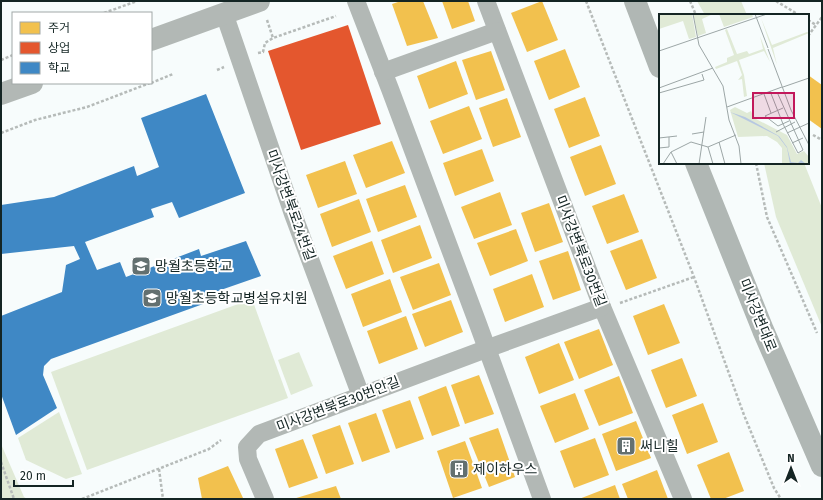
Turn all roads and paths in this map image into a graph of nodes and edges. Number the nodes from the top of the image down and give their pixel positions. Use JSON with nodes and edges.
{"nodes":[{"id":1,"x":137,"y":1,"type":"edge"},
{"id":2,"x":259,"y":1,"type":"edge"},
{"id":3,"x":356,"y":1,"type":"edge"},
{"id":4,"x":486,"y":1,"type":"edge"},
{"id":5,"x":586,"y":1,"type":"edge"},
{"id":6,"x":635,"y":1,"type":"edge"},
{"id":7,"x":690,"y":1,"type":"edge"},
{"id":8,"x":776,"y":1,"type":"edge"},
{"id":9,"x":107,"y":12,"type":"edge"},
{"id":10,"x":224,"y":13,"type":"junction"},
{"id":11,"x":696,"y":14,"type":"edge"},
{"id":12,"x":797,"y":14,"type":"edge"},
{"id":13,"x":336,"y":16,"type":"dead end"},
{"id":14,"x":822,"y":17,"type":"edge"},
{"id":15,"x":809,"y":21,"type":"edge"},
{"id":16,"x":816,"y":25,"type":"junction"},
{"id":17,"x":497,"y":31,"type":"junction"},
{"id":18,"x":809,"y":35,"type":"edge"},
{"id":19,"x":152,"y":40,"type":"edge"},
{"id":20,"x":263,"y":52,"type":"dead end"},
{"id":21,"x":12,"y":54,"type":"edge"},
{"id":22,"x":1,"y":60,"type":"edge"},
{"id":23,"x":659,"y":63,"type":"edge"},
{"id":24,"x":383,"y":72,"type":"junction"},
{"id":25,"x":173,"y":74,"type":"dead end"},
{"id":26,"x":152,"y":83,"type":"edge"},
{"id":27,"x":29,"y":84,"type":"edge"},
{"id":28,"x":148,"y":84,"type":"edge"},
{"id":29,"x":1,"y":94,"type":"edge"},
{"id":30,"x":1,"y":133,"type":"edge"},
{"id":31,"x":813,"y":135,"type":"dead end"},
{"id":32,"x":822,"y":140,"type":"edge"},
{"id":33,"x":696,"y":164,"type":"edge"},
{"id":34,"x":756,"y":164,"type":"edge"},
{"id":35,"x":694,"y":277,"type":"junction"},
{"id":36,"x":609,"y":306,"type":"junction"},
{"id":37,"x":817,"y":332,"type":"dead end"},
{"id":38,"x":486,"y":349,"type":"junction"},
{"id":39,"x":361,"y":396,"type":"junction"},
{"id":40,"x":221,"y":440,"type":"dead end"},
{"id":41,"x":1,"y":462,"type":"edge"},
{"id":42,"x":822,"y":466,"type":"edge"},
{"id":43,"x":159,"y":469,"type":"junction"},
{"id":44,"x":536,"y":497,"type":"edge"},
{"id":45,"x":14,"y":499,"type":"edge"},
{"id":46,"x":82,"y":499,"type":"edge"},
{"id":47,"x":163,"y":499,"type":"edge"},
{"id":48,"x":265,"y":499,"type":"edge"},
{"id":49,"x":682,"y":499,"type":"edge"},
{"id":50,"x":781,"y":499,"type":"edge"}],
"edges":[{"from":1,"to":9,"type":"path"},
{"from":2,"to":10,"type":"street"},
{"from":3,"to":24,"type":"street"},
{"from":4,"to":17,"type":"street","name":"미사강변북로30번길"},
{"from":5,"to":35,"type":"path"},
{"from":6,"to":23,"type":"main road"},
{"from":7,"to":11,"type":"path"},
{"from":8,"to":12,"type":"path"},
{"from":10,"to":19,"type":"street"},
{"from":10,"to":39,"type":"street","name":"미사강변북로24번길"},
{"from":13,"to":20,"type":"path"},
{"from":14,"to":16,"type":"path"},
{"from":15,"to":16,"type":"path"},
{"from":16,"to":18,"type":"path"},
{"from":17,"to":24,"type":"street"},
{"from":17,"to":36,"type":"street","name":"미사강변북로30번길"},
{"from":21,"to":22,"type":"path"},
{"from":24,"to":38,"type":"street"},
{"from":25,"to":26,"type":"path"},
{"from":27,"to":29,"type":"street"},
{"from":28,"to":30,"type":"path"},
{"from":31,"to":32,"type":"path"},
{"from":33,"to":42,"type":"main road","name":"미사강변대로"},
{"from":34,"to":37,"type":"path"},
{"from":35,"to":36,"type":"path"},
{"from":35,"to":50,"type":"path"},
{"from":36,"to":38,"type":"street","name":"미사강변북로30번안길"},
{"from":36,"to":49,"type":"street","name":"미사강변북로30번길"},
{"from":38,"to":39,"type":"street","name":"미사강변북로30번안길"},
{"from":38,"to":44,"type":"street"},
{"from":39,"to":48,"type":"street","name":"미사강변북로30번안길"},
{"from":40,"to":43,"type":"path"},
{"from":41,"to":45,"type":"path"},
{"from":43,"to":46,"type":"path"},
{"from":43,"to":47,"type":"path"}]}
